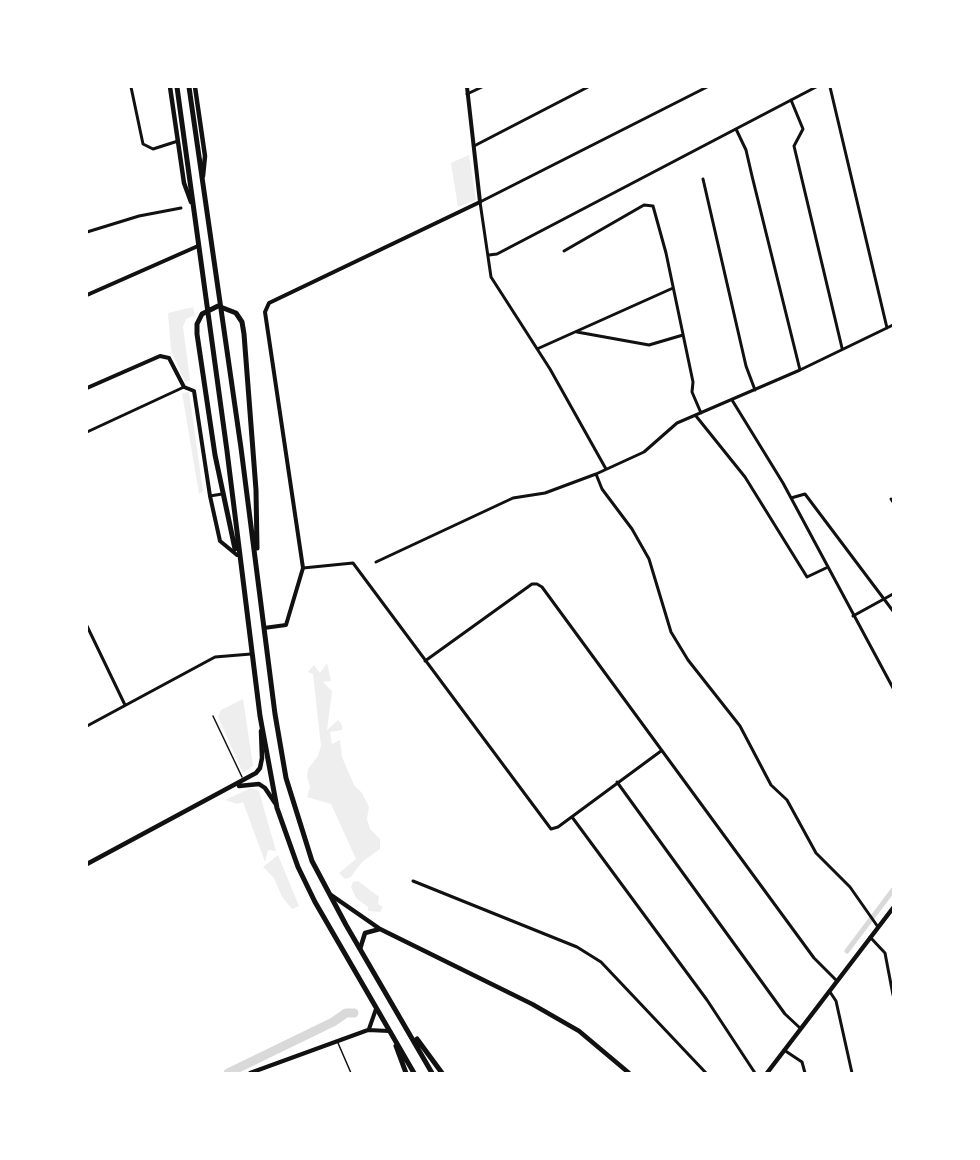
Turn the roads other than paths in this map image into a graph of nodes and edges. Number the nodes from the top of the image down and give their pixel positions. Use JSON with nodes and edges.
{"nodes":[{"id":1,"x":131,"y":87,"type":"edge"},
{"id":2,"x":170,"y":87,"type":"edge"},
{"id":3,"x":177,"y":87,"type":"edge"},
{"id":4,"x":189,"y":87,"type":"edge"},
{"id":5,"x":195,"y":87,"type":"edge"},
{"id":6,"x":467,"y":87,"type":"edge"},
{"id":7,"x":482,"y":87,"type":"edge"},
{"id":8,"x":588,"y":87,"type":"edge"},
{"id":9,"x":707,"y":87,"type":"edge"},
{"id":10,"x":816,"y":87,"type":"edge"},
{"id":11,"x":830,"y":87,"type":"edge"},
{"id":12,"x":467,"y":94,"type":"junction"},
{"id":13,"x":791,"y":100,"type":"junction"},
{"id":14,"x":735,"y":128,"type":"junction"},
{"id":15,"x":178,"y":141,"type":"junction"},
{"id":16,"x":473,"y":147,"type":"junction"},
{"id":17,"x":703,"y":179,"type":"dead end"},
{"id":18,"x":203,"y":184,"type":"junction"},
{"id":19,"x":480,"y":202,"type":"junction"},
{"id":20,"x":193,"y":207,"type":"junction"},
{"id":21,"x":181,"y":208,"type":"dead end"},
{"id":22,"x":87,"y":232,"type":"edge"},
{"id":23,"x":198,"y":246,"type":"junction"},
{"id":24,"x":564,"y":251,"type":"dead end"},
{"id":25,"x":489,"y":255,"type":"junction"},
{"id":26,"x":673,"y":288,"type":"junction"},
{"id":27,"x":87,"y":295,"type":"edge"},
{"id":28,"x":893,"y":325,"type":"edge"},
{"id":29,"x":887,"y":328,"type":"junction"},
{"id":30,"x":575,"y":332,"type":"junction"},
{"id":31,"x":683,"y":335,"type":"junction"},
{"id":32,"x":842,"y":348,"type":"junction"},
{"id":33,"x":537,"y":349,"type":"junction"},
{"id":34,"x":800,"y":370,"type":"junction"},
{"id":35,"x":184,"y":387,"type":"junction"},
{"id":36,"x":87,"y":388,"type":"edge"},
{"id":37,"x":755,"y":390,"type":"junction"},
{"id":38,"x":732,"y":400,"type":"junction"},
{"id":39,"x":701,"y":414,"type":"junction"},
{"id":40,"x":696,"y":416,"type":"junction"},
{"id":41,"x":87,"y":432,"type":"edge"},
{"id":42,"x":606,"y":469,"type":"junction"},
{"id":43,"x":596,"y":474,"type":"junction"},
{"id":44,"x":222,"y":494,"type":"junction"},
{"id":45,"x":210,"y":496,"type":"junction"},
{"id":46,"x":790,"y":498,"type":"junction"},
{"id":47,"x":237,"y":555,"type":"junction"},
{"id":48,"x":376,"y":562,"type":"dead end"},
{"id":49,"x":303,"y":568,"type":"junction"},
{"id":50,"x":826,"y":568,"type":"junction"},
{"id":51,"x":257,"y":571,"type":"junction"},
{"id":52,"x":241,"y":573,"type":"junction"},
{"id":53,"x":893,"y":594,"type":"edge"},
{"id":54,"x":885,"y":600,"type":"junction"},
{"id":55,"x":893,"y":611,"type":"edge"},
{"id":56,"x":853,"y":616,"type":"junction"},
{"id":57,"x":87,"y":626,"type":"edge"},
{"id":58,"x":264,"y":628,"type":"junction"},
{"id":59,"x":251,"y":654,"type":"junction"},
{"id":60,"x":425,"y":661,"type":"junction"},
{"id":61,"x":893,"y":688,"type":"edge"},
{"id":62,"x":125,"y":705,"type":"junction"},
{"id":63,"x":213,"y":716,"type":"dead end"},
{"id":64,"x":260,"y":716,"type":"junction"},
{"id":65,"x":87,"y":726,"type":"edge"},
{"id":66,"x":661,"y":751,"type":"junction"},
{"id":67,"x":244,"y":781,"type":"junction"},
{"id":68,"x":617,"y":782,"type":"junction"},
{"id":69,"x":233,"y":788,"type":"junction"},
{"id":70,"x":277,"y":808,"type":"junction"},
{"id":71,"x":572,"y":817,"type":"junction"},
{"id":72,"x":87,"y":864,"type":"edge"},
{"id":73,"x":413,"y":882,"type":"dead end"},
{"id":74,"x":329,"y":893,"type":"junction"},
{"id":75,"x":893,"y":908,"type":"edge"},
{"id":76,"x":878,"y":927,"type":"junction"},
{"id":77,"x":380,"y":929,"type":"junction"},
{"id":78,"x":870,"y":937,"type":"junction"},
{"id":79,"x":360,"y":949,"type":"junction"},
{"id":80,"x":837,"y":981,"type":"junction"},
{"id":81,"x":829,"y":990,"type":"junction"},
{"id":82,"x":893,"y":995,"type":"edge"},
{"id":83,"x":376,"y":1009,"type":"junction"},
{"id":84,"x":405,"y":1024,"type":"junction"},
{"id":85,"x":800,"y":1028,"type":"junction"},
{"id":86,"x":368,"y":1030,"type":"junction"},
{"id":87,"x":390,"y":1031,"type":"junction"},
{"id":88,"x":337,"y":1042,"type":"junction"},
{"id":89,"x":784,"y":1050,"type":"junction"},
{"id":90,"x":261,"y":1071,"type":"edge"},
{"id":91,"x":250,"y":1073,"type":"edge"},
{"id":92,"x":351,"y":1073,"type":"edge"},
{"id":93,"x":406,"y":1073,"type":"edge"},
{"id":94,"x":414,"y":1073,"type":"edge"},
{"id":95,"x":432,"y":1073,"type":"edge"},
{"id":96,"x":442,"y":1073,"type":"edge"},
{"id":97,"x":629,"y":1073,"type":"edge"},
{"id":98,"x":706,"y":1073,"type":"edge"},
{"id":99,"x":755,"y":1073,"type":"edge"},
{"id":100,"x":766,"y":1073,"type":"edge"},
{"id":101,"x":805,"y":1073,"type":"edge"},
{"id":102,"x":852,"y":1073,"type":"edge"}],
"edges":[{"from":1,"to":15,"type":"street"},
{"from":2,"to":15,"type":"main road"},
{"from":3,"to":20,"type":"highway"},
{"from":4,"to":18,"type":"highway"},
{"from":5,"to":18,"type":"main road"},
{"from":6,"to":12,"type":"street"},
{"from":7,"to":12,"type":"street"},
{"from":8,"to":16,"type":"street"},
{"from":9,"to":19,"type":"street"},
{"from":10,"to":13,"type":"street"},
{"from":11,"to":29,"type":"street"},
{"from":12,"to":16,"type":"street"},
{"from":13,"to":14,"type":"street"},
{"from":13,"to":32,"type":"street"},
{"from":14,"to":25,"type":"street"},
{"from":14,"to":34,"type":"street"},
{"from":15,"to":20,"type":"main road"},
{"from":16,"to":19,"type":"street"},
{"from":17,"to":37,"type":"street"},
{"from":18,"to":51,"type":"highway"},
{"from":19,"to":25,"type":"street"},
{"from":19,"to":49,"type":"street"},
{"from":20,"to":23,"type":"highway"},
{"from":21,"to":22,"type":"street"},
{"from":23,"to":27,"type":"street"},
{"from":23,"to":52,"type":"highway"},
{"from":24,"to":26,"type":"street"},
{"from":25,"to":33,"type":"street"},
{"from":26,"to":30,"type":"street"},
{"from":26,"to":31,"type":"street"},
{"from":28,"to":29,"type":"street"},
{"from":29,"to":32,"type":"street"},
{"from":30,"to":31,"type":"street"},
{"from":30,"to":33,"type":"street"},
{"from":31,"to":39,"type":"street"},
{"from":32,"to":34,"type":"street"},
{"from":33,"to":42,"type":"street"},
{"from":34,"to":37,"type":"street"},
{"from":35,"to":36,"type":"street"},
{"from":35,"to":41,"type":"street"},
{"from":35,"to":45,"type":"street"},
{"from":37,"to":38,"type":"street"},
{"from":38,"to":39,"type":"street"},
{"from":38,"to":46,"type":"street"},
{"from":39,"to":40,"type":"street"},
{"from":40,"to":42,"type":"street"},
{"from":40,"to":50,"type":"street"},
{"from":42,"to":43,"type":"street"},
{"from":43,"to":48,"type":"street"},
{"from":43,"to":76,"type":"street"},
{"from":44,"to":45,"type":"street"},
{"from":44,"to":47,"type":"highway"},
{"from":44,"to":51,"type":"highway"},
{"from":45,"to":47,"type":"street"},
{"from":46,"to":50,"type":"street"},
{"from":46,"to":54,"type":"street"},
{"from":47,"to":52,"type":"highway"},
{"from":49,"to":58,"type":"street"},
{"from":49,"to":60,"type":"street"},
{"from":50,"to":56,"type":"street"},
{"from":51,"to":58,"type":"highway"},
{"from":52,"to":59,"type":"highway"},
{"from":53,"to":54,"type":"street"},
{"from":54,"to":55,"type":"street"},
{"from":54,"to":56,"type":"street"},
{"from":56,"to":61,"type":"street"},
{"from":57,"to":62,"type":"street"},
{"from":58,"to":74,"type":"highway"},
{"from":59,"to":62,"type":"street"},
{"from":59,"to":64,"type":"highway"},
{"from":60,"to":66,"type":"street"},
{"from":60,"to":71,"type":"street"},
{"from":62,"to":65,"type":"street"},
{"from":63,"to":67,"type":"lane"},
{"from":64,"to":67,"type":"main road"},
{"from":64,"to":70,"type":"highway"},
{"from":66,"to":68,"type":"street"},
{"from":66,"to":80,"type":"street"},
{"from":67,"to":69,"type":"main road"},
{"from":68,"to":71,"type":"street"},
{"from":68,"to":85,"type":"street"},
{"from":69,"to":70,"type":"main road"},
{"from":69,"to":72,"type":"main road"},
{"from":70,"to":83,"type":"highway"},
{"from":71,"to":99,"type":"street"},
{"from":73,"to":98,"type":"street"},
{"from":74,"to":77,"type":"main road"},
{"from":74,"to":79,"type":"highway"},
{"from":75,"to":76,"type":"main road"},
{"from":76,"to":78,"type":"main road"},
{"from":77,"to":79,"type":"main road"},
{"from":77,"to":97,"type":"main road"},
{"from":78,"to":80,"type":"main road"},
{"from":78,"to":82,"type":"street"},
{"from":79,"to":84,"type":"highway"},
{"from":80,"to":81,"type":"main road"},
{"from":81,"to":85,"type":"main road"},
{"from":81,"to":102,"type":"street"},
{"from":83,"to":86,"type":"street"},
{"from":83,"to":87,"type":"highway"},
{"from":84,"to":95,"type":"highway"},
{"from":84,"to":96,"type":"highway"},
{"from":85,"to":89,"type":"main road"},
{"from":86,"to":87,"type":"street"},
{"from":86,"to":88,"type":"street"},
{"from":87,"to":93,"type":"highway"},
{"from":87,"to":94,"type":"highway"},
{"from":88,"to":90,"type":"street"},
{"from":88,"to":92,"type":"lane"},
{"from":89,"to":100,"type":"main road"},
{"from":89,"to":101,"type":"street"},
{"from":90,"to":91,"type":"street"}]}
